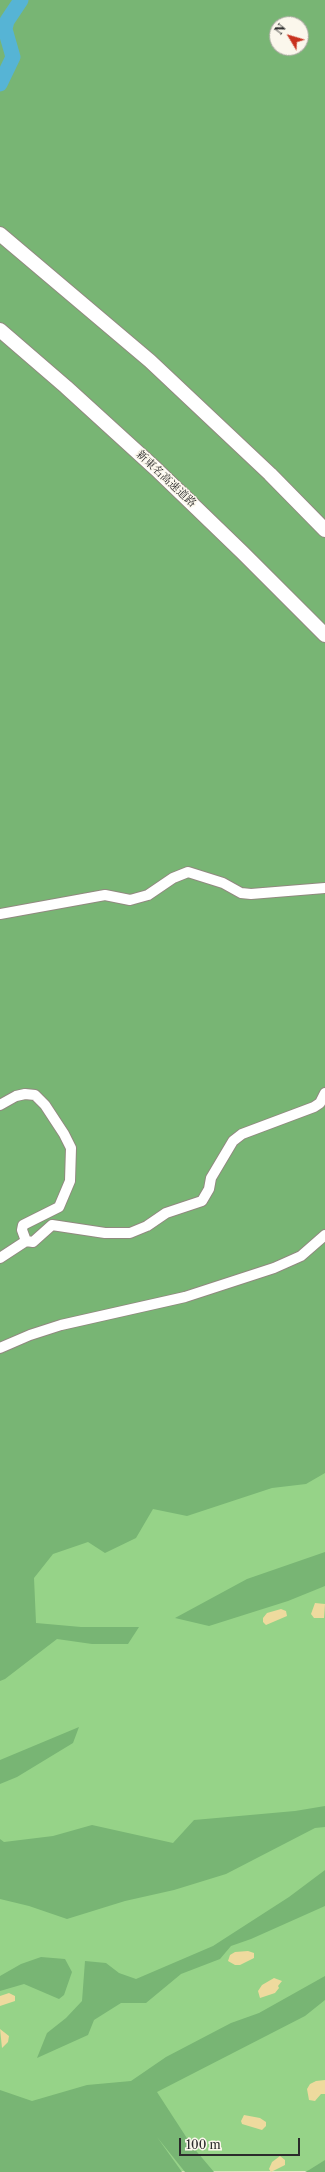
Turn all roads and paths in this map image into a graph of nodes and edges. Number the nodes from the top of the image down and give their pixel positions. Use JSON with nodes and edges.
{"nodes":[{"id":1,"x":0,"y":234,"type":"edge"},
{"id":2,"x":0,"y":330,"type":"edge"},
{"id":3,"x":325,"y":530,"type":"edge"},
{"id":4,"x":325,"y":635,"type":"edge"},
{"id":5,"x":325,"y":888,"type":"edge"},
{"id":6,"x":0,"y":914,"type":"edge"},
{"id":7,"x":325,"y":1093,"type":"edge"},
{"id":8,"x":0,"y":1104,"type":"edge"},
{"id":9,"x":325,"y":1236,"type":"edge"},
{"id":10,"x":26,"y":1241,"type":"junction"},
{"id":11,"x":0,"y":1258,"type":"edge"},
{"id":12,"x":0,"y":1348,"type":"edge"}],
"edges":[{"from":1,"to":3,"type":"highway"},
{"from":2,"to":4,"type":"highway","name":"新東名高速道路"},
{"from":5,"to":6,"type":"street"},
{"from":7,"to":10,"type":"street"},
{"from":8,"to":10,"type":"street"},
{"from":9,"to":12,"type":"street"},
{"from":10,"to":11,"type":"street"}]}
